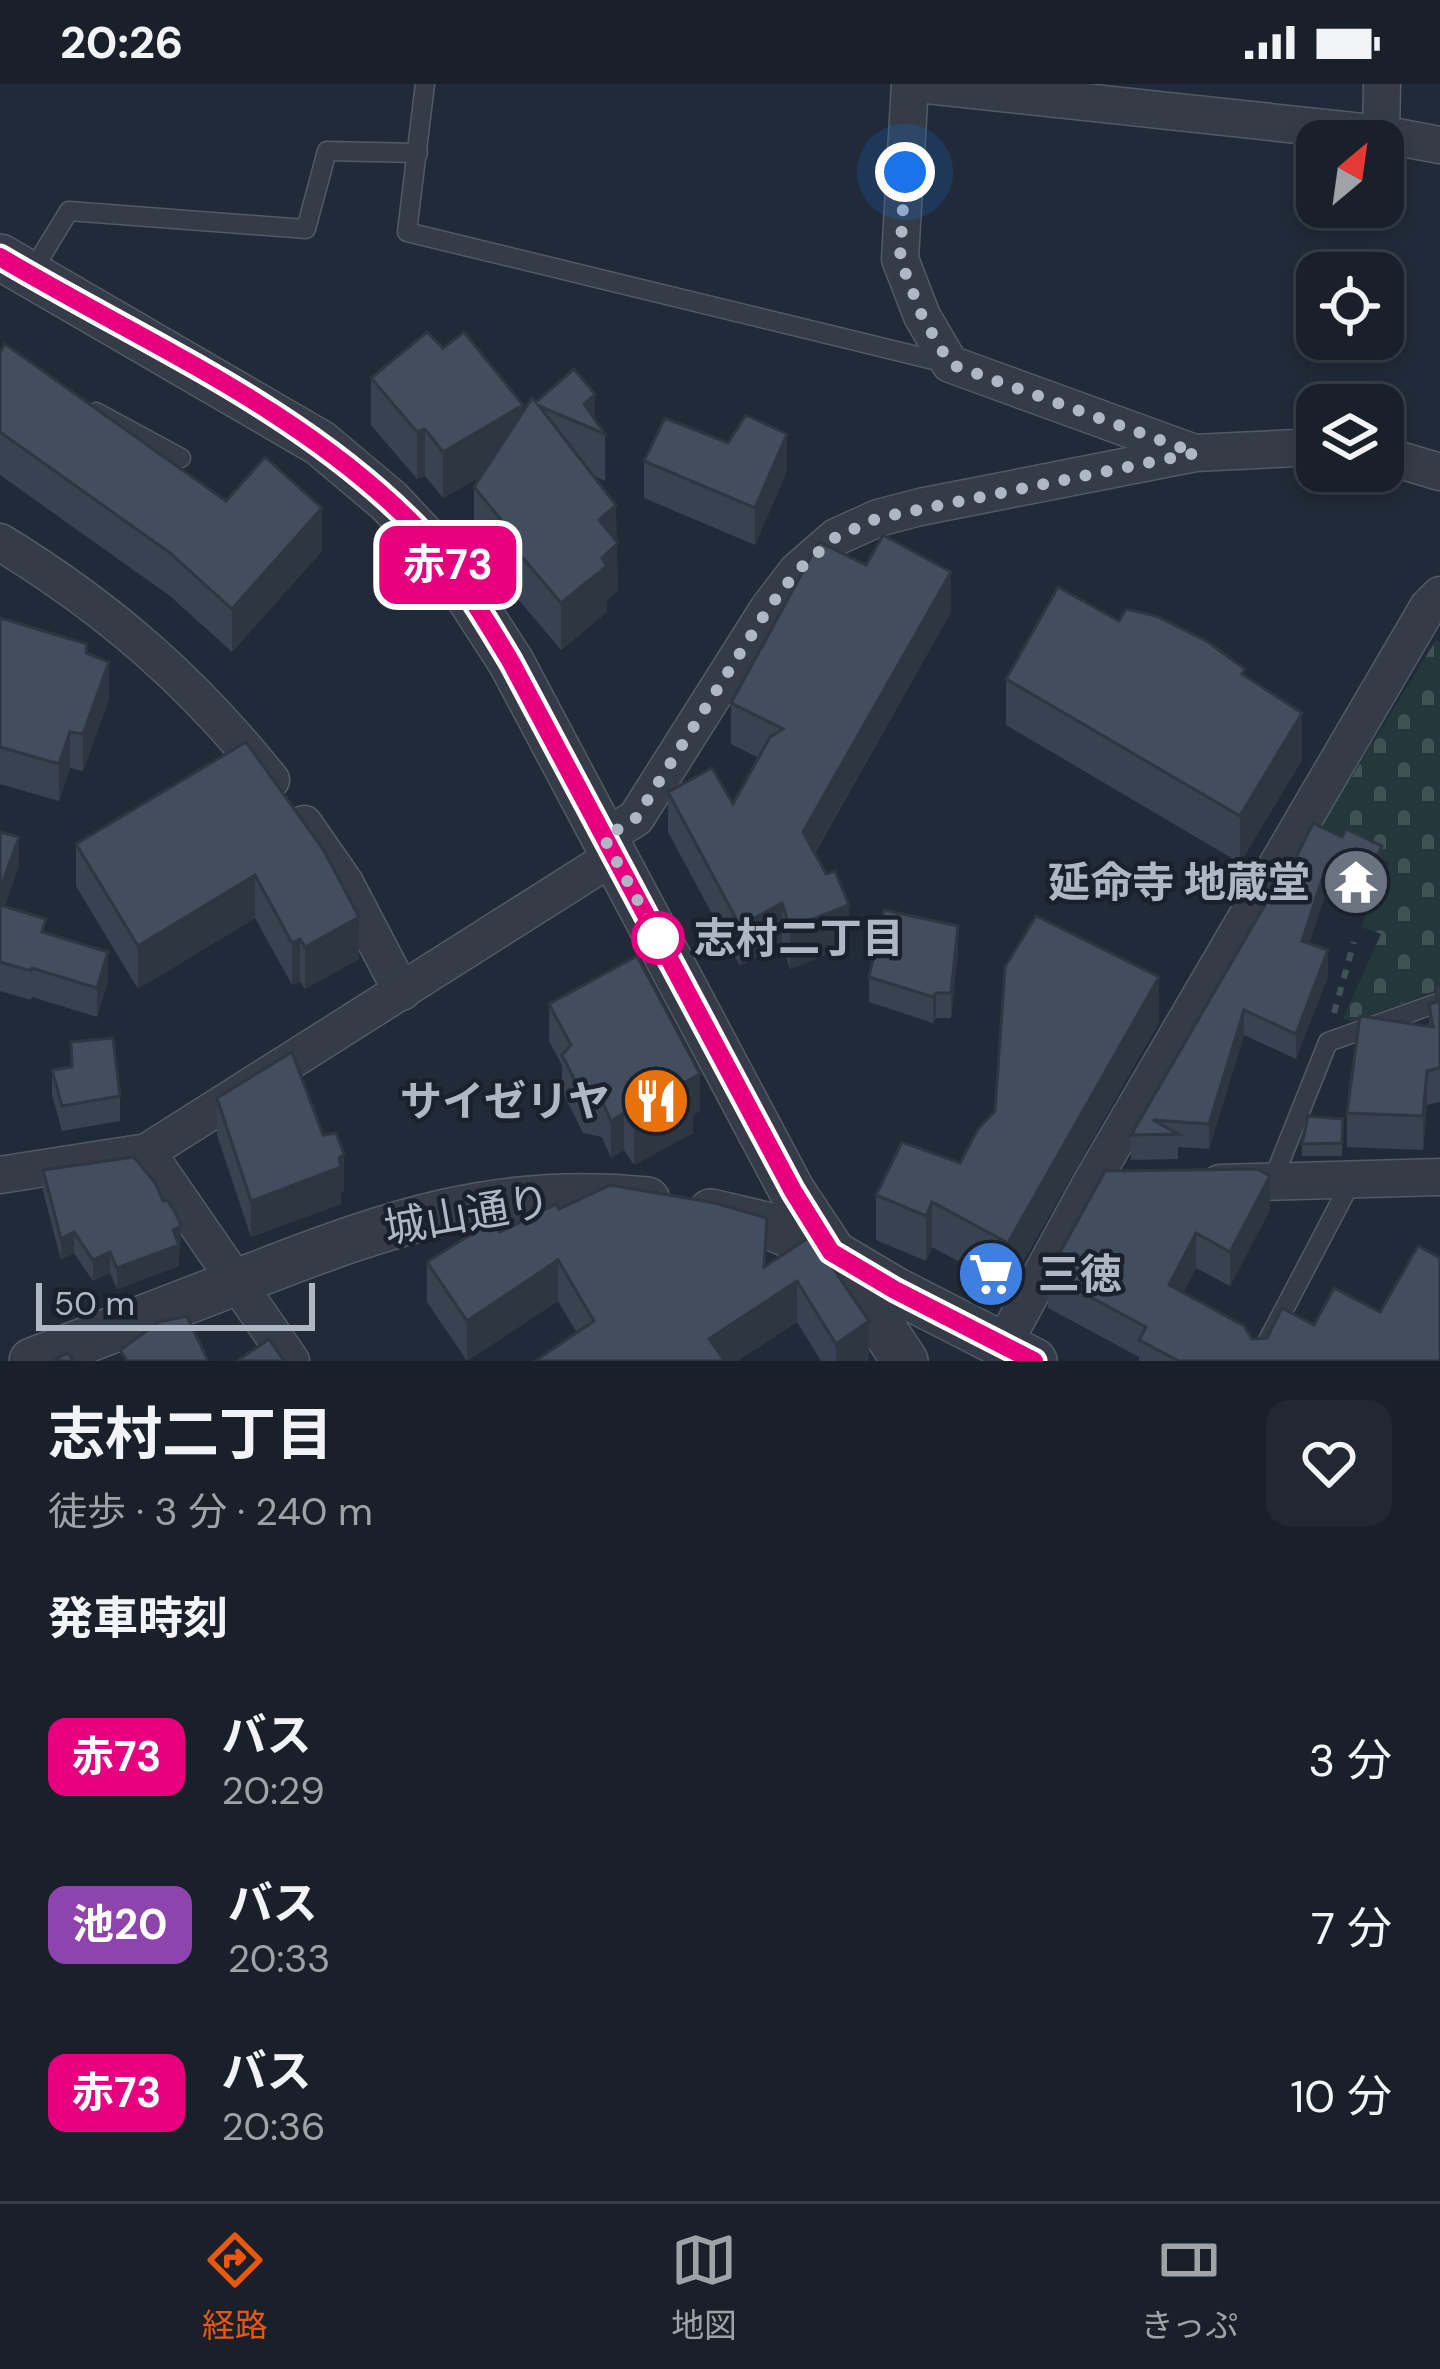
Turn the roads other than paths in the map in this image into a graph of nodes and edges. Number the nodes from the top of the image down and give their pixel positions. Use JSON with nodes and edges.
{"nodes":[{"id":1,"x":425,"y":84,"type":"edge"},
{"id":2,"x":914,"y":84,"type":"edge"},
{"id":3,"x":1382,"y":84,"type":"edge"},
{"id":4,"x":1381,"y":120,"type":"edge"},
{"id":5,"x":1296,"y":125,"type":"edge"},
{"id":6,"x":1404,"y":138,"type":"edge"},
{"id":7,"x":1440,"y":145,"type":"edge"},
{"id":8,"x":418,"y":153,"type":"junction"},
{"id":9,"x":15,"y":266,"type":"edge"},
{"id":10,"x":950,"y":364,"type":"junction"},
{"id":11,"x":87,"y":407,"type":"edge"},
{"id":12,"x":1296,"y":448,"type":"edge"},
{"id":13,"x":1196,"y":453,"type":"junction"},
{"id":14,"x":181,"y":458,"type":"dead end"},
{"id":15,"x":1404,"y":461,"type":"edge"},
{"id":16,"x":1440,"y":472,"type":"edge"},
{"id":17,"x":0,"y":542,"type":"edge"},
{"id":18,"x":1440,"y":595,"type":"edge"},
{"id":19,"x":609,"y":847,"type":"junction"},
{"id":20,"x":402,"y":992,"type":"junction"},
{"id":21,"x":1440,"y":1002,"type":"edge"},
{"id":22,"x":147,"y":1152,"type":"junction"},
{"id":23,"x":0,"y":1175,"type":"edge"},
{"id":24,"x":1440,"y":1178,"type":"edge"},
{"id":25,"x":1352,"y":1180,"type":"junction"},
{"id":26,"x":1272,"y":1182,"type":"junction"},
{"id":27,"x":1136,"y":1183,"type":"edge"},
{"id":28,"x":1181,"y":1183,"type":"edge"},
{"id":29,"x":1090,"y":1184,"type":"junction"},
{"id":30,"x":831,"y":1252,"type":"junction"},
{"id":31,"x":236,"y":1282,"type":"junction"},
{"id":32,"x":1018,"y":1353,"type":"edge"},
{"id":33,"x":32,"y":1361,"type":"edge"},
{"id":34,"x":291,"y":1361,"type":"edge"},
{"id":35,"x":905,"y":1361,"type":"edge"},
{"id":36,"x":1257,"y":1361,"type":"edge"}],
"edges":[{"from":1,"to":8,"type":"lane"},
{"from":2,"to":5,"type":"street"},
{"from":2,"to":10,"type":"street"},
{"from":3,"to":4,"type":"street"},
{"from":6,"to":7,"type":"street"},
{"from":8,"to":9,"type":"lane"},
{"from":8,"to":10,"type":"lane"},
{"from":9,"to":19,"type":"street"},
{"from":10,"to":13,"type":"street"},
{"from":11,"to":14,"type":"lane"},
{"from":12,"to":13,"type":"street"},
{"from":13,"to":19,"type":"street"},
{"from":15,"to":16,"type":"street"},
{"from":17,"to":20,"type":"street"},
{"from":18,"to":29,"type":"street"},
{"from":19,"to":20,"type":"street"},
{"from":19,"to":30,"type":"street"},
{"from":20,"to":22,"type":"street"},
{"from":21,"to":26,"type":"lane"},
{"from":22,"to":23,"type":"street"},
{"from":22,"to":31,"type":"street"},
{"from":24,"to":25,"type":"street"},
{"from":25,"to":26,"type":"street"},
{"from":25,"to":36,"type":"lane"},
{"from":26,"to":28,"type":"street"},
{"from":27,"to":29,"type":"street"},
{"from":29,"to":32,"type":"street"},
{"from":30,"to":31,"type":"street","name":"城山通り"},
{"from":30,"to":32,"type":"street","name":"城山通り"},
{"from":30,"to":35,"type":"street"},
{"from":31,"to":33,"type":"street","name":"城山通り"},
{"from":31,"to":34,"type":"street"}]}
